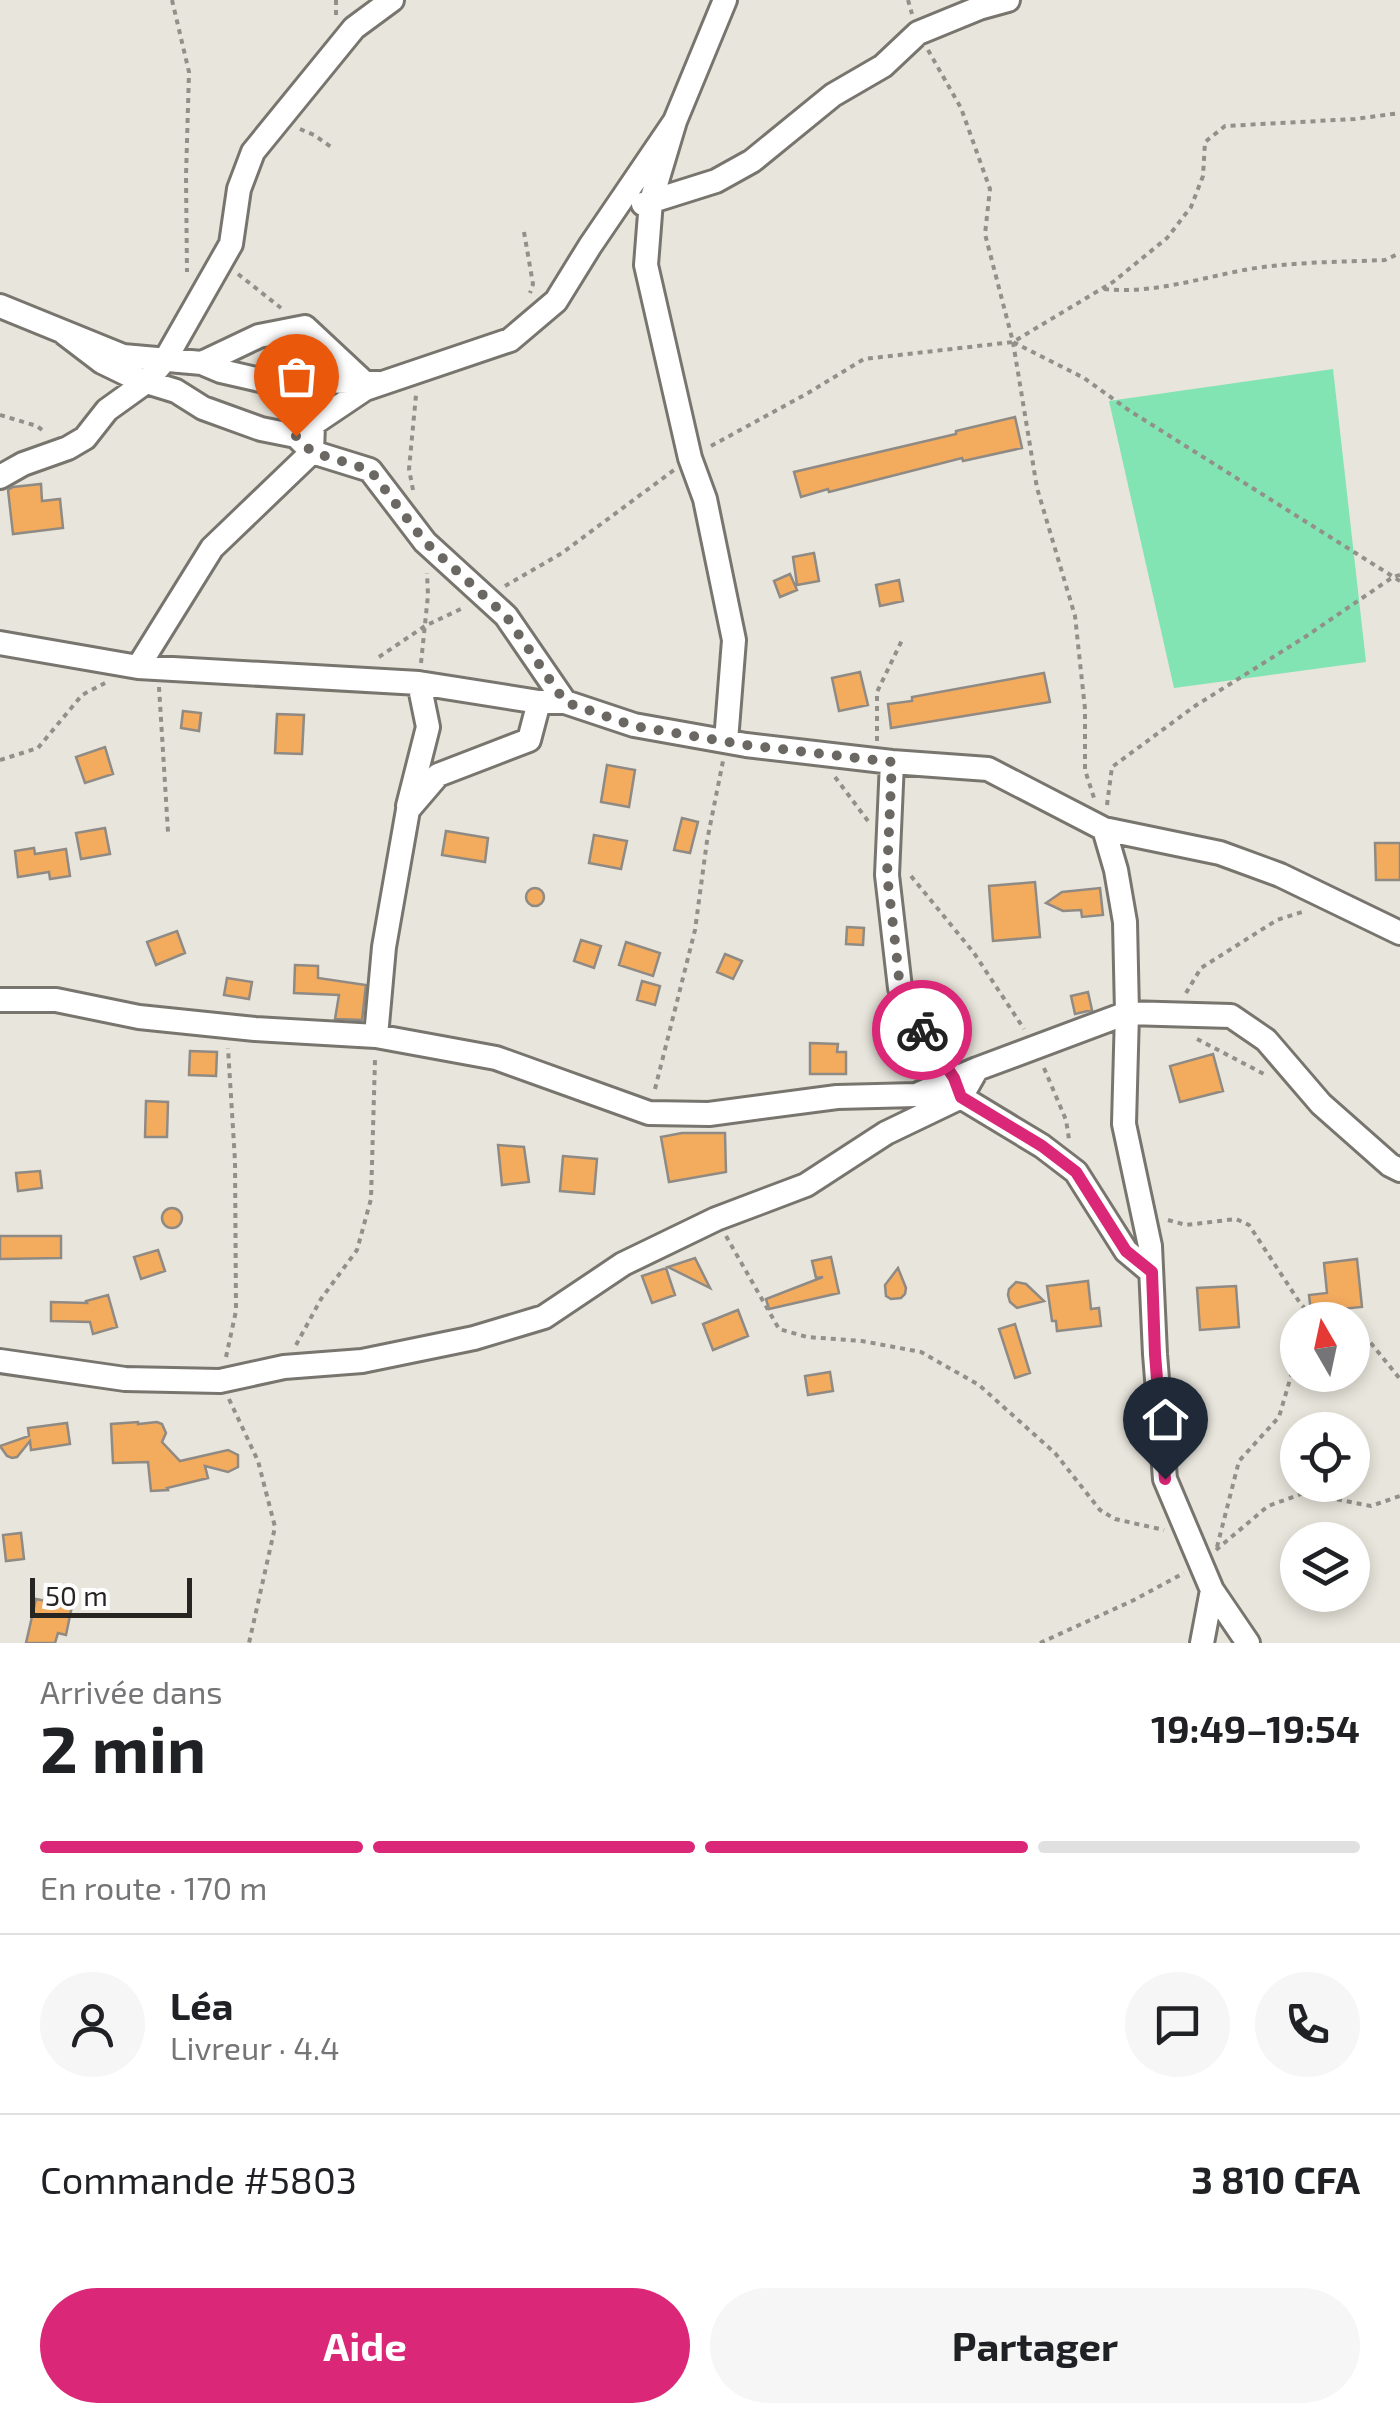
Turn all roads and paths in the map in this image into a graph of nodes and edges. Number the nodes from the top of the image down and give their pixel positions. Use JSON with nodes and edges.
{"nodes":[{"id":1,"x":172,"y":0,"type":"edge"},
{"id":2,"x":392,"y":0,"type":"edge"},
{"id":3,"x":725,"y":0,"type":"edge"},
{"id":4,"x":908,"y":0,"type":"edge"},
{"id":5,"x":1008,"y":0,"type":"edge"},
{"id":6,"x":918,"y":32,"type":"junction"},
{"id":7,"x":1400,"y":113,"type":"edge"},
{"id":8,"x":675,"y":120,"type":"junction"},
{"id":9,"x":277,"y":122,"type":"junction"},
{"id":10,"x":334,"y":150,"type":"dead end"},
{"id":11,"x":651,"y":202,"type":"junction"},
{"id":12,"x":524,"y":232,"type":"dead end"},
{"id":13,"x":231,"y":244,"type":"junction"},
{"id":14,"x":590,"y":246,"type":"junction"},
{"id":15,"x":1400,"y":253,"type":"edge"},
{"id":16,"x":186,"y":276,"type":"dead end"},
{"id":17,"x":0,"y":306,"type":"edge"},
{"id":18,"x":530,"y":323,"type":"junction"},
{"id":19,"x":305,"y":326,"type":"junction"},
{"id":20,"x":64,"y":332,"type":"junction"},
{"id":21,"x":1013,"y":342,"type":"junction"},
{"id":22,"x":165,"y":360,"type":"junction"},
{"id":23,"x":202,"y":363,"type":"junction"},
{"id":24,"x":146,"y":382,"type":"junction"},
{"id":25,"x":374,"y":383,"type":"junction"},
{"id":26,"x":0,"y":414,"type":"edge"},
{"id":27,"x":68,"y":448,"type":"junction"},
{"id":28,"x":312,"y":452,"type":"junction"},
{"id":29,"x":0,"y":477,"type":"edge"},
{"id":30,"x":1393,"y":577,"type":"junction"},
{"id":31,"x":1400,"y":578,"type":"edge"},
{"id":32,"x":903,"y":638,"type":"dead end"},
{"id":33,"x":0,"y":643,"type":"edge"},
{"id":34,"x":148,"y":667,"type":"junction"},
{"id":35,"x":419,"y":682,"type":"junction"},
{"id":36,"x":539,"y":702,"type":"junction"},
{"id":37,"x":565,"y":702,"type":"junction"},
{"id":38,"x":726,"y":741,"type":"junction"},
{"id":39,"x":817,"y":753,"type":"junction"},
{"id":40,"x":0,"y":760,"type":"edge"},
{"id":41,"x":884,"y":761,"type":"junction"},
{"id":42,"x":408,"y":810,"type":"junction"},
{"id":43,"x":1104,"y":829,"type":"junction"},
{"id":44,"x":168,"y":832,"type":"dead end"},
{"id":45,"x":888,"y":849,"type":"junction"},
{"id":46,"x":1335,"y":902,"type":"junction"},
{"id":47,"x":1400,"y":933,"type":"edge"},
{"id":48,"x":0,"y":1000,"type":"edge"},
{"id":49,"x":1127,"y":1014,"type":"junction"},
{"id":50,"x":1179,"y":1023,"type":"junction"},
{"id":51,"x":226,"y":1026,"type":"junction"},
{"id":52,"x":376,"y":1036,"type":"junction"},
{"id":53,"x":1036,"y":1047,"type":"junction"},
{"id":54,"x":1271,"y":1078,"type":"dead end"},
{"id":55,"x":958,"y":1088,"type":"junction"},
{"id":56,"x":649,"y":1113,"type":"junction"},
{"id":57,"x":1400,"y":1170,"type":"edge"},
{"id":58,"x":1076,"y":1172,"type":"junction"},
{"id":59,"x":716,"y":1218,"type":"junction"},
{"id":60,"x":1168,"y":1220,"type":"dead end"},
{"id":61,"x":1152,"y":1272,"type":"junction"},
{"id":62,"x":1299,"y":1302,"type":"edge"},
{"id":63,"x":1370,"y":1342,"type":"edge"},
{"id":64,"x":0,"y":1361,"type":"edge"},
{"id":65,"x":284,"y":1367,"type":"junction"},
{"id":66,"x":1400,"y":1379,"type":"edge"},
{"id":67,"x":220,"y":1380,"type":"junction"},
{"id":68,"x":1286,"y":1392,"type":"edge"},
{"id":69,"x":1189,"y":1536,"type":"junction"},
{"id":70,"x":1215,"y":1551,"type":"dead end"},
{"id":71,"x":1212,"y":1590,"type":"junction"},
{"id":72,"x":249,"y":1643,"type":"edge"},
{"id":73,"x":1202,"y":1643,"type":"edge"},
{"id":74,"x":1248,"y":1643,"type":"edge"}],
"edges":[{"from":1,"to":16,"type":"path"},
{"from":2,"to":9,"type":"street"},
{"from":3,"to":8,"type":"street"},
{"from":4,"to":6,"type":"path"},
{"from":5,"to":6,"type":"street"},
{"from":6,"to":11,"type":"street"},
{"from":6,"to":21,"type":"path"},
{"from":7,"to":15,"type":"path"},
{"from":8,"to":11,"type":"street"},
{"from":8,"to":14,"type":"street"},
{"from":9,"to":10,"type":"path"},
{"from":9,"to":13,"type":"street"},
{"from":11,"to":14,"type":"street"},
{"from":11,"to":38,"type":"street"},
{"from":12,"to":18,"type":"path"},
{"from":13,"to":19,"type":"path"},
{"from":13,"to":22,"type":"street"},
{"from":14,"to":18,"type":"street"},
{"from":17,"to":20,"type":"street"},
{"from":18,"to":25,"type":"street"},
{"from":19,"to":23,"type":"street"},
{"from":19,"to":25,"type":"street"},
{"from":20,"to":22,"type":"street"},
{"from":20,"to":24,"type":"street"},
{"from":21,"to":30,"type":"path"},
{"from":21,"to":43,"type":"path"},
{"from":22,"to":23,"type":"street"},
{"from":22,"to":24,"type":"street"},
{"from":23,"to":25,"type":"street"},
{"from":24,"to":27,"type":"street"},
{"from":24,"to":28,"type":"street"},
{"from":25,"to":28,"type":"street"},
{"from":26,"to":27,"type":"path"},
{"from":27,"to":29,"type":"street"},
{"from":28,"to":34,"type":"street"},
{"from":28,"to":37,"type":"street"},
{"from":30,"to":31,"type":"path"},
{"from":30,"to":43,"type":"path"},
{"from":32,"to":41,"type":"path"},
{"from":33,"to":34,"type":"street"},
{"from":34,"to":35,"type":"street"},
{"from":34,"to":40,"type":"path"},
{"from":34,"to":44,"type":"path"},
{"from":35,"to":36,"type":"street"},
{"from":35,"to":42,"type":"street"},
{"from":36,"to":37,"type":"street"},
{"from":36,"to":42,"type":"street"},
{"from":37,"to":38,"type":"street"},
{"from":38,"to":39,"type":"street"},
{"from":38,"to":56,"type":"path"},
{"from":39,"to":41,"type":"street"},
{"from":39,"to":45,"type":"path"},
{"from":41,"to":43,"type":"street"},
{"from":41,"to":45,"type":"street"},
{"from":42,"to":52,"type":"street"},
{"from":43,"to":46,"type":"street"},
{"from":43,"to":49,"type":"street"},
{"from":45,"to":53,"type":"path"},
{"from":45,"to":55,"type":"street"},
{"from":46,"to":47,"type":"street"},
{"from":46,"to":50,"type":"path"},
{"from":48,"to":51,"type":"street"},
{"from":49,"to":50,"type":"street"},
{"from":49,"to":53,"type":"street"},
{"from":49,"to":61,"type":"street"},
{"from":50,"to":54,"type":"path"},
{"from":50,"to":57,"type":"street"},
{"from":51,"to":52,"type":"street"},
{"from":51,"to":67,"type":"path"},
{"from":52,"to":56,"type":"street"},
{"from":52,"to":65,"type":"path"},
{"from":53,"to":55,"type":"street"},
{"from":53,"to":58,"type":"path"},
{"from":55,"to":56,"type":"street"},
{"from":55,"to":58,"type":"street"},
{"from":55,"to":59,"type":"street"},
{"from":58,"to":61,"type":"street"},
{"from":59,"to":65,"type":"street"},
{"from":59,"to":69,"type":"path"},
{"from":60,"to":62,"type":"path"},
{"from":61,"to":69,"type":"street"},
{"from":63,"to":66,"type":"path"},
{"from":64,"to":67,"type":"street"},
{"from":65,"to":67,"type":"street"},
{"from":67,"to":72,"type":"path"},
{"from":68,"to":70,"type":"path"},
{"from":69,"to":71,"type":"street"},
{"from":71,"to":73,"type":"street"},
{"from":71,"to":74,"type":"street"}]}
